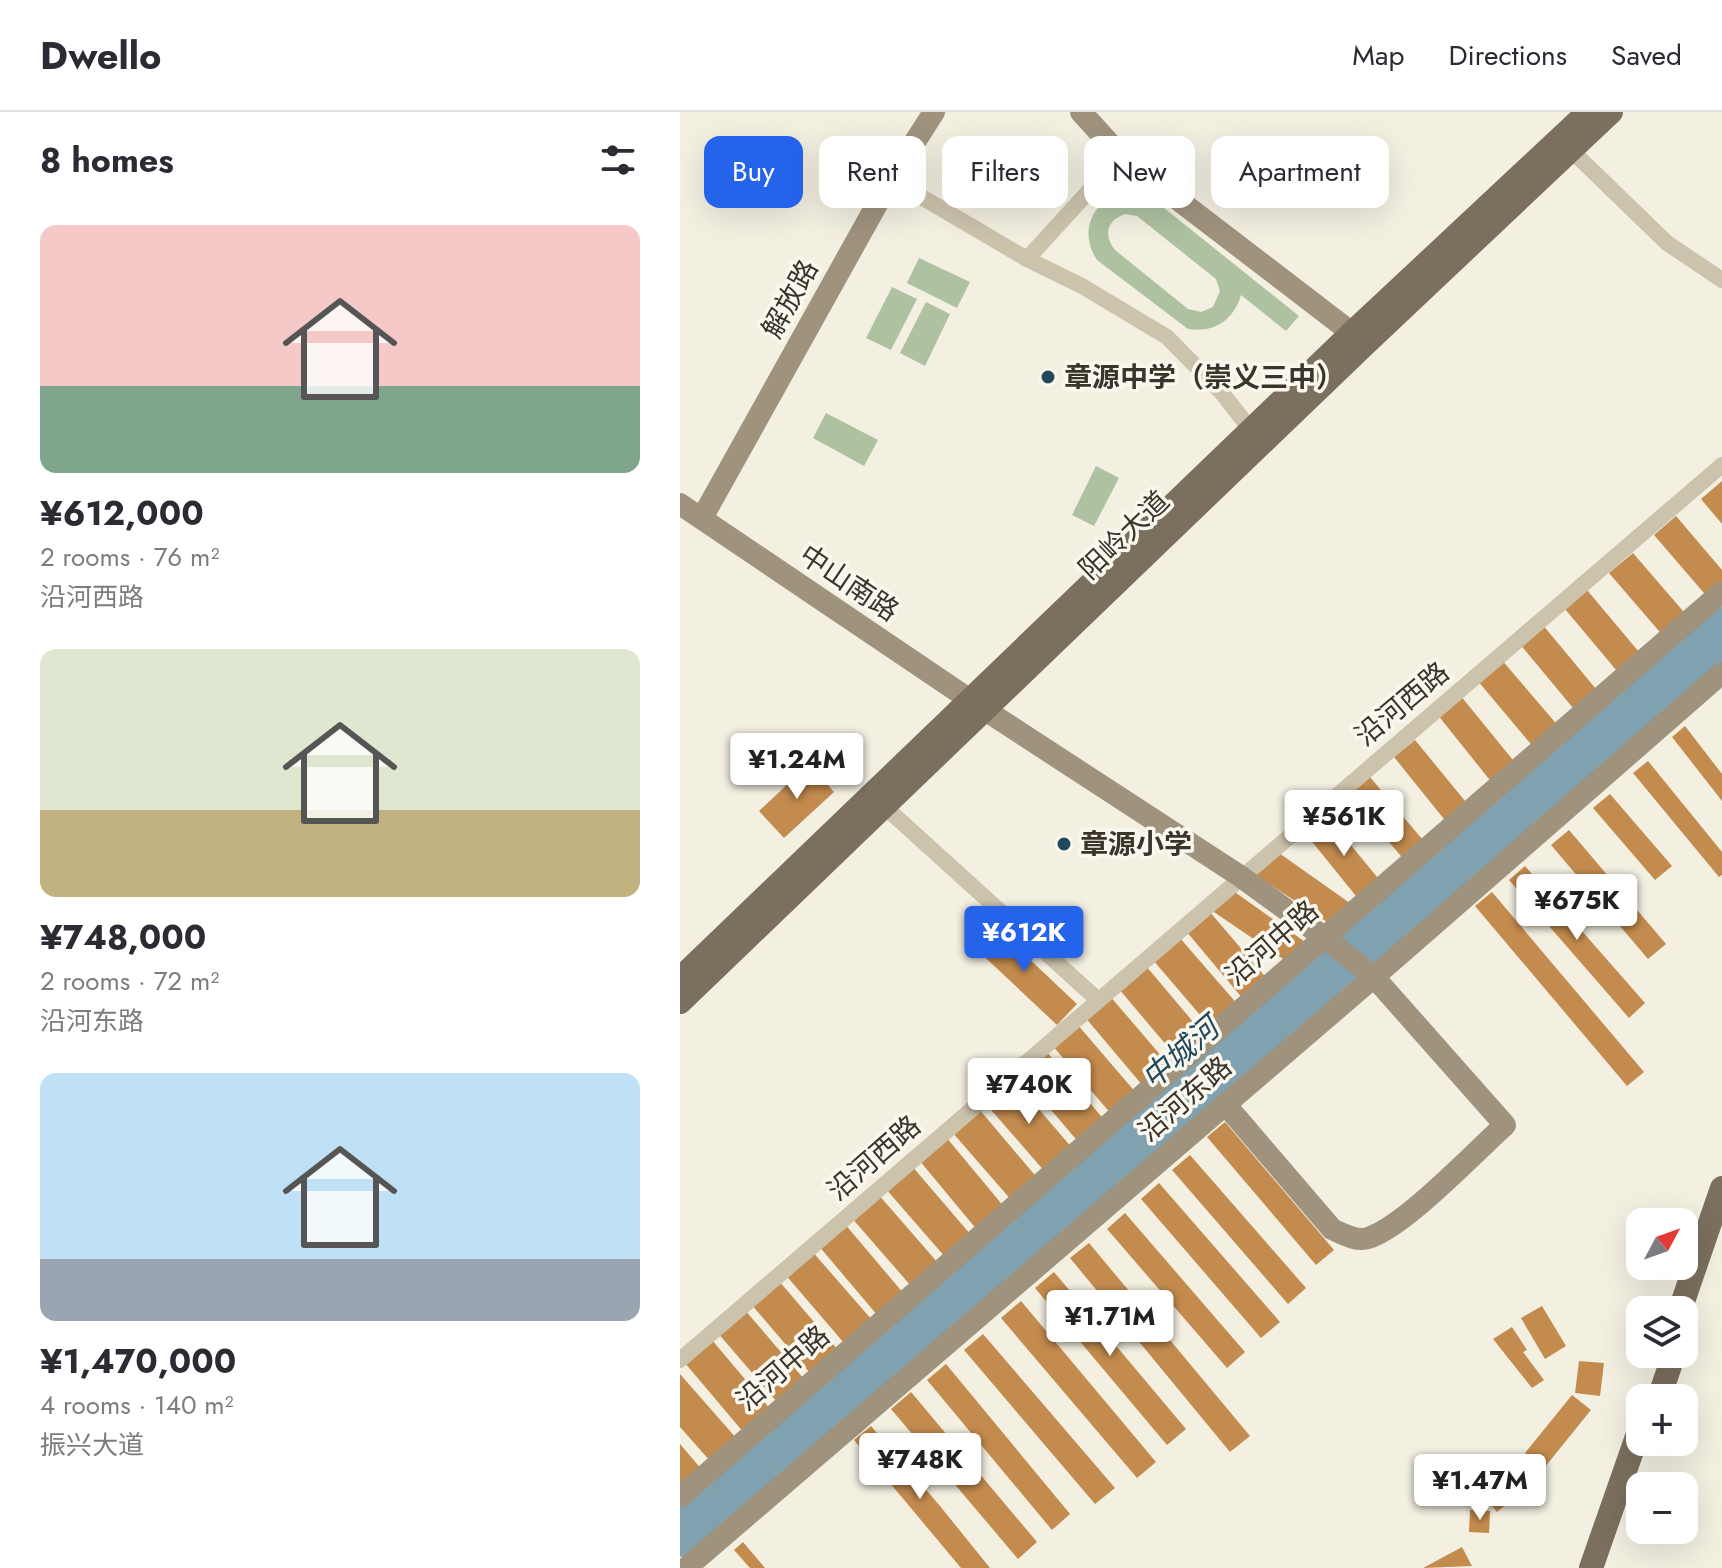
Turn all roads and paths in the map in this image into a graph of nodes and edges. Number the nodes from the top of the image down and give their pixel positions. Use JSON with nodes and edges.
{"nodes":[{"id":1,"x":934,"y":112,"type":"edge"},
{"id":2,"x":1081,"y":112,"type":"edge"},
{"id":3,"x":1588,"y":112,"type":"edge"},
{"id":4,"x":1611,"y":112,"type":"edge"},
{"id":5,"x":919,"y":136,"type":"edge"},
{"id":6,"x":1103,"y":136,"type":"edge"},
{"id":7,"x":1572,"y":151,"type":"junction"},
{"id":8,"x":1084,"y":197,"type":"edge"},
{"id":9,"x":926,"y":200,"type":"edge"},
{"id":10,"x":875,"y":208,"type":"edge"},
{"id":11,"x":1189,"y":208,"type":"edge"},
{"id":12,"x":1027,"y":259,"type":"junction"},
{"id":13,"x":1722,"y":280,"type":"edge"},
{"id":14,"x":1352,"y":333,"type":"junction"},
{"id":15,"x":1251,"y":430,"type":"junction"},
{"id":16,"x":1722,"y":465,"type":"edge"},
{"id":17,"x":680,"y":504,"type":"edge"},
{"id":18,"x":702,"y":518,"type":"junction"},
{"id":19,"x":1722,"y":592,"type":"edge"},
{"id":20,"x":1722,"y":673,"type":"edge"},
{"id":21,"x":977,"y":705,"type":"junction"},
{"id":22,"x":885,"y":807,"type":"junction"},
{"id":23,"x":1240,"y":876,"type":"junction"},
{"id":24,"x":1330,"y":942,"type":"junction"},
{"id":25,"x":1367,"y":972,"type":"junction"},
{"id":26,"x":680,"y":979,"type":"edge"},
{"id":27,"x":1098,"y":1000,"type":"junction"},
{"id":28,"x":680,"y":1002,"type":"edge"},
{"id":29,"x":1225,"y":1104,"type":"junction"},
{"id":30,"x":1722,"y":1188,"type":"edge"},
{"id":31,"x":1722,"y":1214,"type":"edge"},
{"id":32,"x":1685,"y":1296,"type":"edge"},
{"id":33,"x":1694,"y":1296,"type":"edge"},
{"id":34,"x":680,"y":1360,"type":"edge"},
{"id":35,"x":1630,"y":1456,"type":"edge"},
{"id":36,"x":1639,"y":1456,"type":"edge"},
{"id":37,"x":680,"y":1497,"type":"edge"},
{"id":38,"x":686,"y":1568,"type":"edge"},
{"id":39,"x":1591,"y":1568,"type":"edge"},
{"id":40,"x":1601,"y":1568,"type":"edge"}],
"edges":[{"from":1,"to":5,"type":"street","name":"解放路"},
{"from":2,"to":6,"type":"street"},
{"from":3,"to":14,"type":"main road","name":"阳岭大道"},
{"from":4,"to":7,"type":"main road","name":"阳岭大道"},
{"from":7,"to":13,"type":"street"},
{"from":7,"to":21,"type":"main road","name":"阳岭大道"},
{"from":8,"to":12,"type":"street"},
{"from":9,"to":12,"type":"street"},
{"from":10,"to":18,"type":"street","name":"解放路"},
{"from":11,"to":14,"type":"street"},
{"from":12,"to":15,"type":"street"},
{"from":14,"to":15,"type":"main road","name":"阳岭大道"},
{"from":15,"to":21,"type":"main road","name":"阳岭大道"},
{"from":16,"to":23,"type":"street","name":"沿河西路"},
{"from":17,"to":18,"type":"street","name":"中山南路"},
{"from":18,"to":21,"type":"street","name":"中山南路"},
{"from":19,"to":24,"type":"street","name":"沿河中路"},
{"from":20,"to":25,"type":"street","name":"沿河东路"},
{"from":21,"to":22,"type":"main road","name":"阳岭大道"},
{"from":21,"to":23,"type":"street","name":"中山南路"},
{"from":21,"to":26,"type":"main road","name":"阳岭大道"},
{"from":22,"to":27,"type":"street"},
{"from":22,"to":28,"type":"main road","name":"阳岭大道"},
{"from":23,"to":24,"type":"street","name":"中山南路"},
{"from":23,"to":27,"type":"street","name":"沿河西路"},
{"from":24,"to":25,"type":"street","name":"中山南路"},
{"from":24,"to":37,"type":"street","name":"沿河中路"},
{"from":25,"to":29,"type":"street","name":"沿河东路"},
{"from":25,"to":29,"type":"street","name":"中山南路"},
{"from":27,"to":34,"type":"street","name":"沿河西路"},
{"from":29,"to":38,"type":"street","name":"沿河东路"},
{"from":30,"to":32,"type":"main road"},
{"from":31,"to":33,"type":"main road"},
{"from":35,"to":39,"type":"main road"},
{"from":36,"to":40,"type":"main road"}]}
